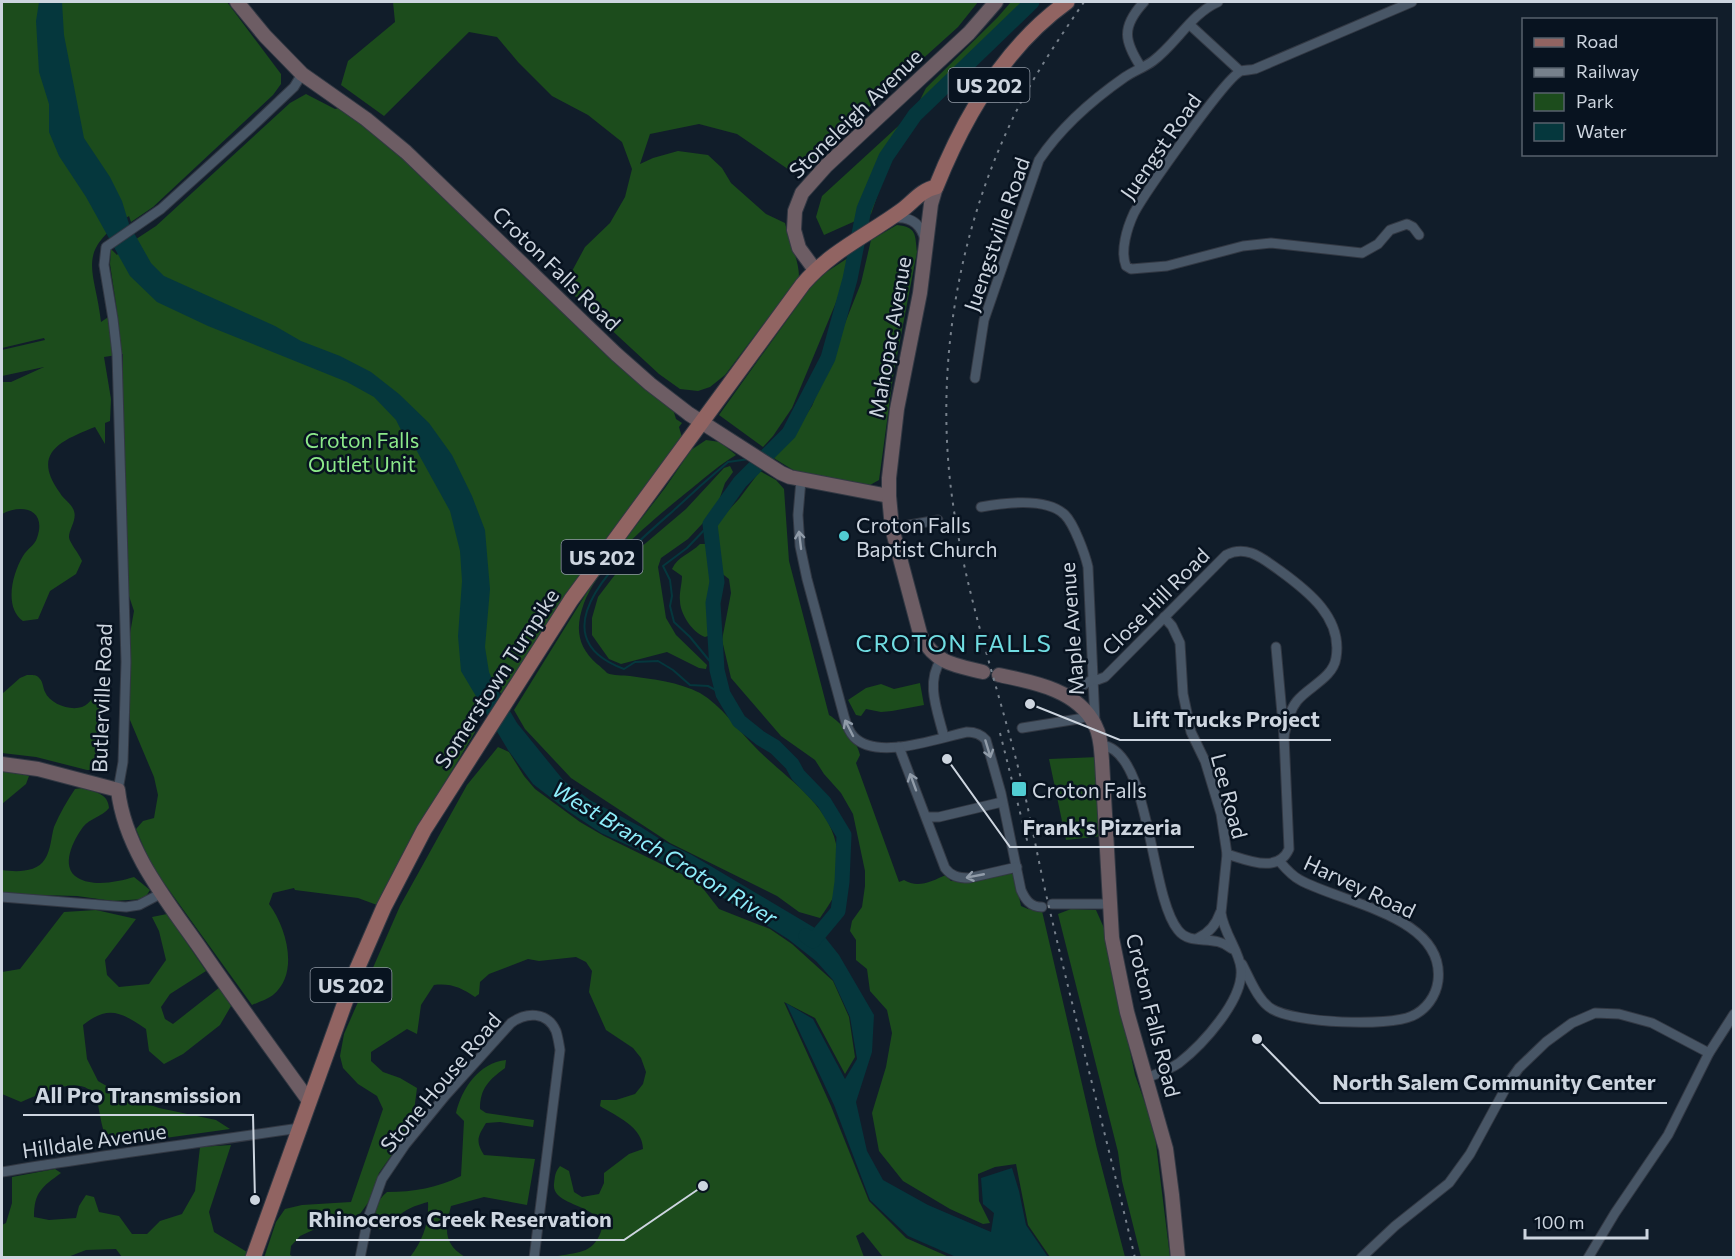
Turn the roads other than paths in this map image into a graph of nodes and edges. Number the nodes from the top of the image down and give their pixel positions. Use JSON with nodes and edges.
{"nodes":[{"id":1,"x":237,"y":2,"type":"edge"},
{"id":2,"x":996,"y":2,"type":"edge"},
{"id":3,"x":1067,"y":2,"type":"edge"},
{"id":4,"x":1144,"y":2,"type":"edge"},
{"id":5,"x":1218,"y":2,"type":"edge"},
{"id":6,"x":1412,"y":2,"type":"edge"},
{"id":7,"x":1190,"y":25,"type":"junction"},
{"id":8,"x":1141,"y":67,"type":"junction"},
{"id":9,"x":1240,"y":71,"type":"junction"},
{"id":10,"x":302,"y":74,"type":"junction"},
{"id":11,"x":936,"y":187,"type":"junction"},
{"id":12,"x":884,"y":222,"type":"junction"},
{"id":13,"x":1419,"y":235,"type":"dead end"},
{"id":14,"x":926,"y":244,"type":"junction"},
{"id":15,"x":815,"y":270,"type":"junction"},
{"id":16,"x":975,"y":378,"type":"dead end"},
{"id":17,"x":702,"y":421,"type":"junction"},
{"id":18,"x":801,"y":480,"type":"junction"},
{"id":19,"x":889,"y":496,"type":"junction"},
{"id":20,"x":981,"y":507,"type":"dead end"},
{"id":21,"x":938,"y":520,"type":"dead end"},
{"id":22,"x":892,"y":528,"type":"junction"},
{"id":23,"x":1164,"y":617,"type":"junction"},
{"id":24,"x":1276,"y":647,"type":"dead end"},
{"id":25,"x":941,"y":660,"type":"junction"},
{"id":26,"x":983,"y":672,"type":"dead end"},
{"id":27,"x":999,"y":675,"type":"dead end"},
{"id":28,"x":1093,"y":679,"type":"junction"},
{"id":29,"x":1066,"y":696,"type":"junction"},
{"id":30,"x":1092,"y":720,"type":"junction"},
{"id":31,"x":1022,"y":728,"type":"dead end"},
{"id":32,"x":1284,"y":736,"type":"junction"},
{"id":33,"x":944,"y":737,"type":"junction"},
{"id":34,"x":1101,"y":745,"type":"junction"},
{"id":35,"x":899,"y":747,"type":"junction"},
{"id":36,"x":2,"y":764,"type":"edge"},
{"id":37,"x":118,"y":790,"type":"junction"},
{"id":38,"x":1002,"y":802,"type":"junction"},
{"id":39,"x":927,"y":817,"type":"junction"},
{"id":40,"x":1227,"y":854,"type":"junction"},
{"id":41,"x":1280,"y":862,"type":"junction"},
{"id":42,"x":1017,"y":867,"type":"junction"},
{"id":43,"x":162,"y":893,"type":"junction"},
{"id":44,"x":2,"y":897,"type":"edge"},
{"id":45,"x":1052,"y":904,"type":"dead end"},
{"id":46,"x":1109,"y":904,"type":"junction"},
{"id":47,"x":1222,"y":905,"type":"junction"},
{"id":48,"x":1042,"y":907,"type":"dead end"},
{"id":49,"x":1194,"y":939,"type":"junction"},
{"id":50,"x":1238,"y":957,"type":"junction"},
{"id":51,"x":1734,"y":1014,"type":"edge"},
{"id":52,"x":1709,"y":1053,"type":"junction"},
{"id":53,"x":1146,"y":1078,"type":"junction"},
{"id":54,"x":309,"y":1101,"type":"junction"},
{"id":55,"x":299,"y":1128,"type":"junction"},
{"id":56,"x":2,"y":1172,"type":"edge"},
{"id":57,"x":253,"y":1257,"type":"edge"},
{"id":58,"x":360,"y":1257,"type":"edge"},
{"id":59,"x":534,"y":1257,"type":"edge"},
{"id":60,"x":1178,"y":1257,"type":"edge"},
{"id":61,"x":1362,"y":1257,"type":"edge"},
{"id":62,"x":1588,"y":1257,"type":"edge"}],
"edges":[{"from":1,"to":10,"type":"street","name":"Croton Falls Road"},
{"from":2,"to":15,"type":"street","name":"Stoneleigh Avenue"},
{"from":3,"to":11,"type":"main road","number":"US 202"},
{"from":4,"to":8,"type":"street"},
{"from":5,"to":7,"type":"street","name":"Juengstville Road"},
{"from":6,"to":9,"type":"street"},
{"from":7,"to":8,"type":"street","name":"Juengstville Road"},
{"from":7,"to":9,"type":"street"},
{"from":8,"to":16,"type":"street","name":"Juengstville Road"},
{"from":9,"to":13,"type":"street","name":"Juengst Road"},
{"from":10,"to":17,"type":"street","name":"Croton Falls Road"},
{"from":10,"to":37,"type":"street","name":"Butlerville Road"},
{"from":11,"to":12,"type":"main road","name":"Somerstown Turnpike","number":"US 202"},
{"from":11,"to":14,"type":"street","name":"Mahopac Avenue"},
{"from":12,"to":14,"type":"street"},
{"from":12,"to":15,"type":"main road","name":"Somerstown Turnpike","number":"US 202"},
{"from":14,"to":19,"type":"street","name":"Mahopac Avenue"},
{"from":15,"to":17,"type":"main road","name":"Somerstown Turnpike","number":"US 202"},
{"from":17,"to":18,"type":"street","name":"Croton Falls Road"},
{"from":17,"to":54,"type":"main road","name":"Somerstown Turnpike","number":"US 202"},
{"from":18,"to":19,"type":"street","name":"Croton Falls Road"},
{"from":35,"to":18,"type":"street","one_way":true},
{"from":19,"to":22,"type":"street","name":"Mahopac Avenue"},
{"from":20,"to":28,"type":"street","name":"Maple Avenue"},
{"from":21,"to":22,"type":"street"},
{"from":22,"to":25,"type":"street","name":"Mahopac Avenue"},
{"from":23,"to":28,"type":"street","name":"Close Hill Road"},
{"from":23,"to":32,"type":"street","name":"Close Hill Road"},
{"from":23,"to":40,"type":"street","name":"Lee Road"},
{"from":24,"to":32,"type":"street"},
{"from":25,"to":26,"type":"street"},
{"from":25,"to":33,"type":"street"},
{"from":27,"to":29,"type":"street"},
{"from":28,"to":29,"type":"street","name":"Close Hill Road"},
{"from":28,"to":30,"type":"street","name":"Maple Avenue"},
{"from":29,"to":30,"type":"street"},
{"from":30,"to":31,"type":"street"},
{"from":30,"to":34,"type":"street","name":"Croton Falls Road"},
{"from":32,"to":41,"type":"street"},
{"from":33,"to":35,"type":"street"},
{"from":33,"to":38,"type":"street","one_way":true},
{"from":34,"to":46,"type":"street","name":"Croton Falls Road"},
{"from":34,"to":49,"type":"street"},
{"from":39,"to":35,"type":"street","one_way":true},
{"from":36,"to":37,"type":"street"},
{"from":37,"to":43,"type":"street","name":"Butlerville Road"},
{"from":38,"to":39,"type":"street"},
{"from":38,"to":42,"type":"street"},
{"from":42,"to":39,"type":"street","one_way":true},
{"from":40,"to":41,"type":"street"},
{"from":40,"to":47,"type":"street","name":"Lee Road"},
{"from":41,"to":50,"type":"street","name":"Harvey Road"},
{"from":42,"to":48,"type":"street"},
{"from":43,"to":44,"type":"street"},
{"from":43,"to":54,"type":"street","name":"Butlerville Road"},
{"from":45,"to":46,"type":"street"},
{"from":46,"to":53,"type":"street","name":"Croton Falls Road"},
{"from":47,"to":49,"type":"street"},
{"from":47,"to":50,"type":"street","name":"Lee Road"},
{"from":49,"to":50,"type":"street"},
{"from":50,"to":53,"type":"street"},
{"from":51,"to":52,"type":"street"},
{"from":52,"to":61,"type":"street"},
{"from":52,"to":62,"type":"street"},
{"from":53,"to":60,"type":"street","name":"Croton Falls Road"},
{"from":54,"to":55,"type":"main road","name":"Somerstown Turnpike","number":"US 202"},
{"from":55,"to":56,"type":"street","name":"Hilldale Avenue"},
{"from":55,"to":57,"type":"main road","name":"Somerstown Turnpike","number":"US 202"},
{"from":58,"to":59,"type":"street","name":"Stone House Road"}]}
